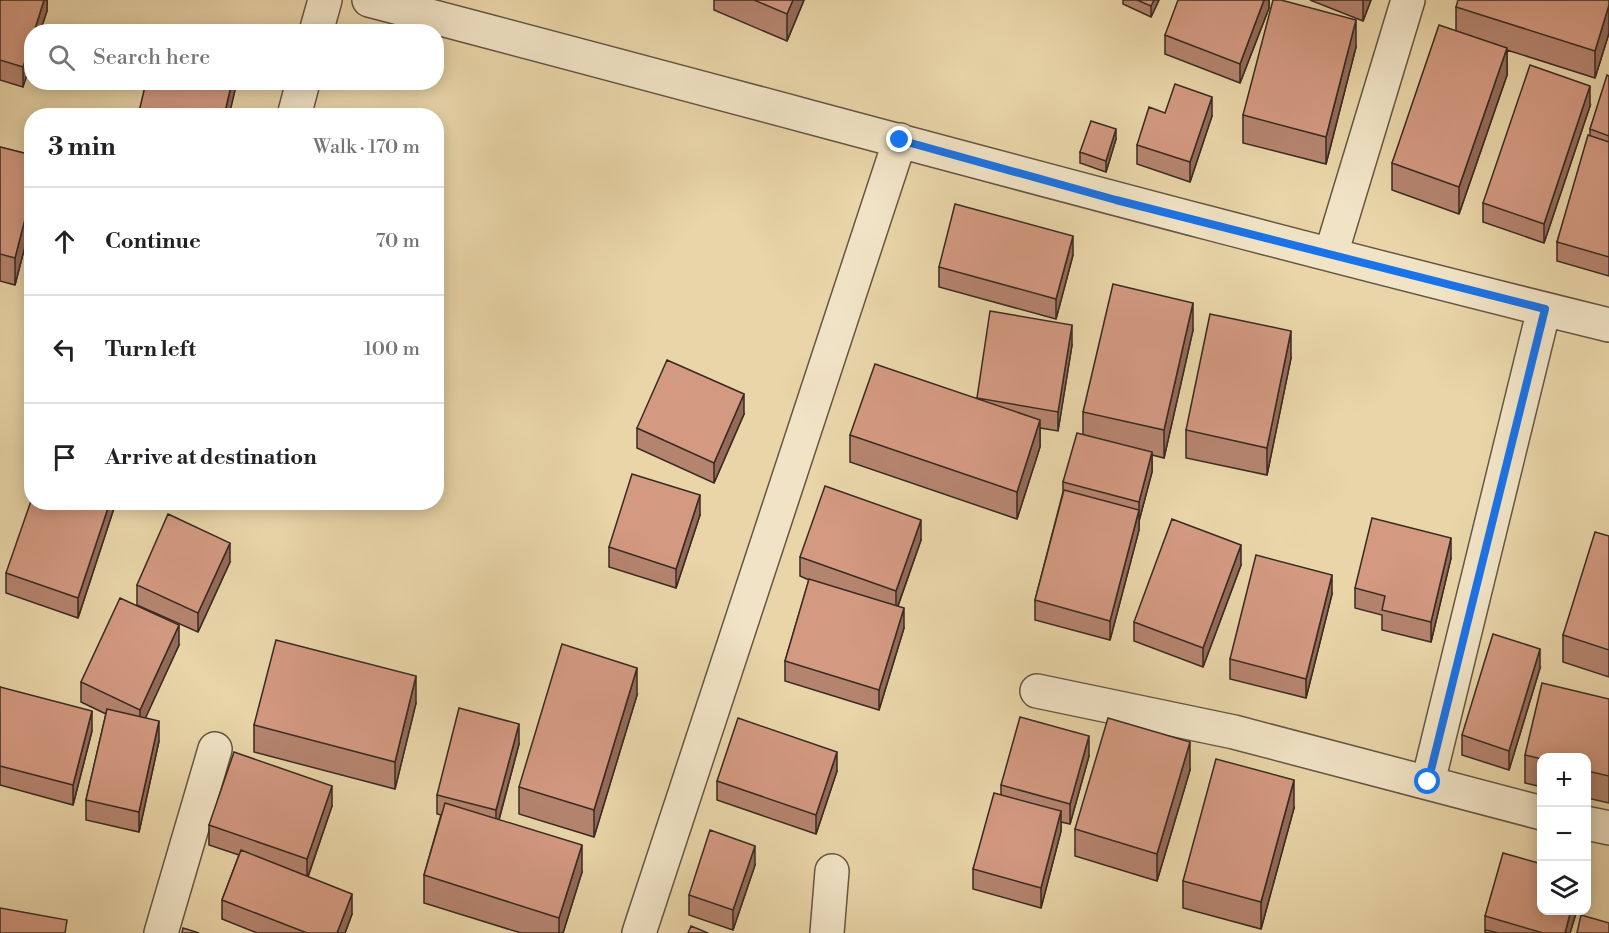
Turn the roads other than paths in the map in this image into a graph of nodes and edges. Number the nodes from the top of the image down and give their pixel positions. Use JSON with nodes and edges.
{"nodes":[{"id":1,"x":325,"y":0,"type":"edge"},
{"id":2,"x":369,"y":0,"type":"edge"},
{"id":3,"x":1408,"y":0,"type":"edge"},
{"id":4,"x":318,"y":24,"type":"edge"},
{"id":5,"x":301,"y":90,"type":"edge"},
{"id":6,"x":296,"y":108,"type":"edge"},
{"id":7,"x":900,"y":140,"type":"junction"},
{"id":8,"x":1331,"y":254,"type":"junction"},
{"id":9,"x":1545,"y":309,"type":"junction"},
{"id":10,"x":1609,"y":325,"type":"edge"},
{"id":11,"x":1037,"y":691,"type":"dead end"},
{"id":12,"x":215,"y":749,"type":"dead end"},
{"id":13,"x":1428,"y":782,"type":"junction"},
{"id":14,"x":1537,"y":812,"type":"edge"},
{"id":15,"x":1591,"y":824,"type":"edge"},
{"id":16,"x":1609,"y":828,"type":"edge"},
{"id":17,"x":832,"y":871,"type":"dead end"},
{"id":18,"x":161,"y":933,"type":"edge"},
{"id":19,"x":639,"y":933,"type":"edge"},
{"id":20,"x":826,"y":933,"type":"edge"}],
"edges":[{"from":1,"to":4,"type":"street"},
{"from":2,"to":7,"type":"street"},
{"from":3,"to":8,"type":"street"},
{"from":5,"to":6,"type":"street"},
{"from":7,"to":8,"type":"street"},
{"from":7,"to":19,"type":"street"},
{"from":8,"to":9,"type":"street"},
{"from":9,"to":10,"type":"street"},
{"from":9,"to":13,"type":"street"},
{"from":11,"to":13,"type":"street"},
{"from":12,"to":18,"type":"street"},
{"from":13,"to":14,"type":"street"},
{"from":15,"to":16,"type":"street"},
{"from":17,"to":20,"type":"street"}]}
